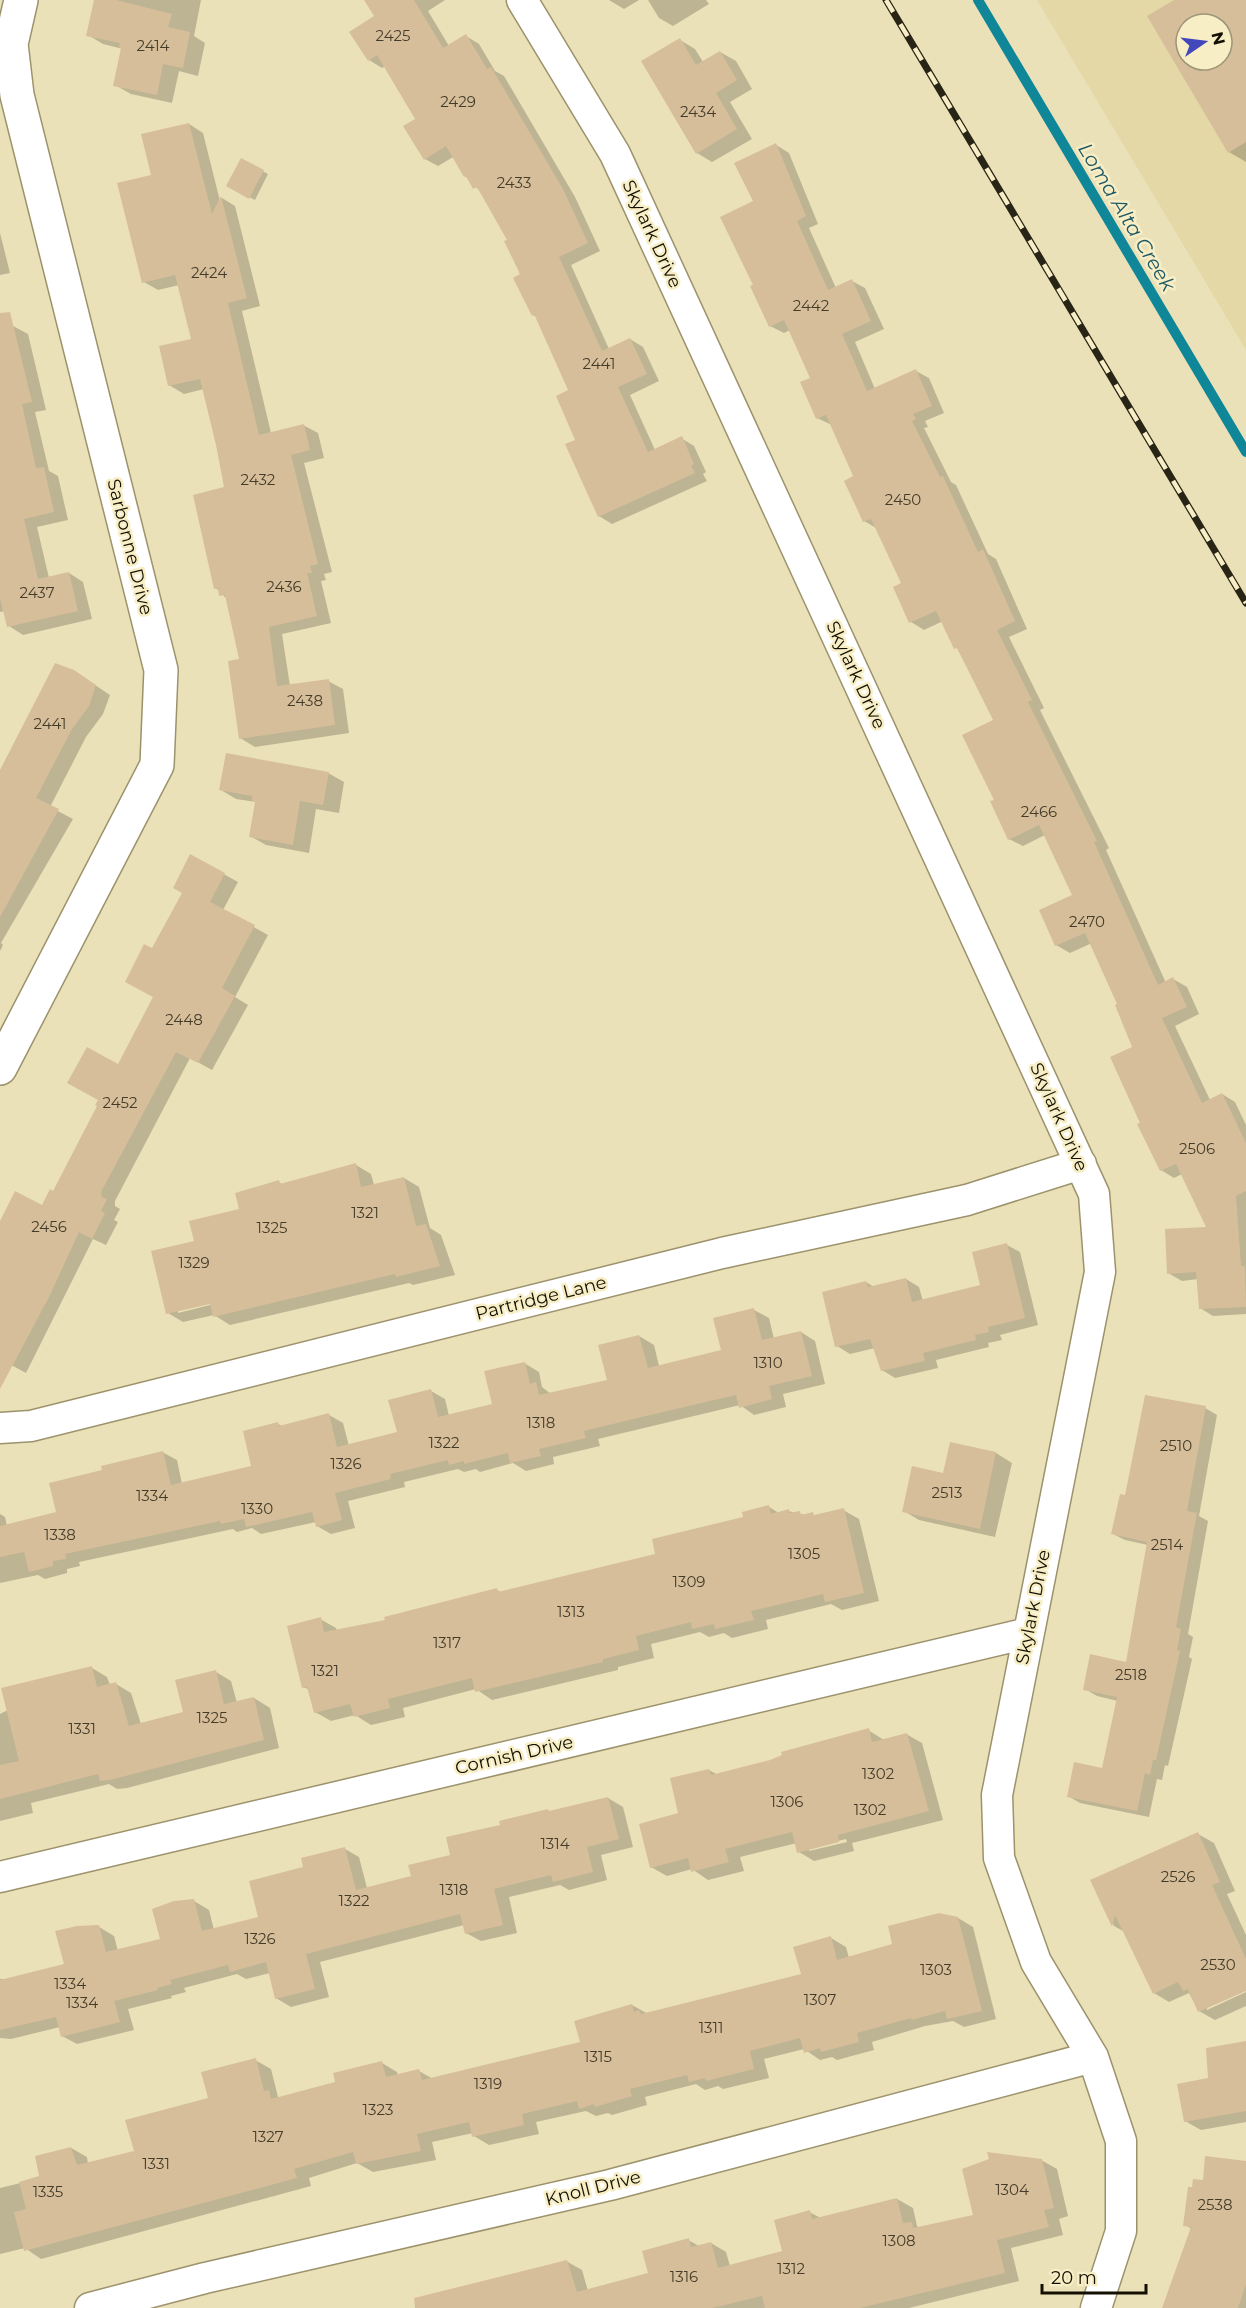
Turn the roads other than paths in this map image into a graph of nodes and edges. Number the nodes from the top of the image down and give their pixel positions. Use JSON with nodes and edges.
{"nodes":[{"id":1,"x":21,"y":0,"type":"edge"},
{"id":2,"x":522,"y":0,"type":"edge"},
{"id":3,"x":0,"y":1068,"type":"edge"},
{"id":4,"x":1081,"y":1164,"type":"junction"},
{"id":5,"x":0,"y":1428,"type":"edge"},
{"id":6,"x":1028,"y":1633,"type":"junction"},
{"id":7,"x":0,"y":1877,"type":"edge"},
{"id":8,"x":1093,"y":2057,"type":"junction"},
{"id":9,"x":90,"y":2308,"type":"edge"},
{"id":10,"x":1096,"y":2308,"type":"edge"}],
"edges":[{"from":1,"to":3,"type":"street","name":"Sarbonne Drive"},
{"from":2,"to":4,"type":"street","name":"Skylark Drive"},
{"from":4,"to":5,"type":"street","name":"Partridge Lane"},
{"from":4,"to":6,"type":"street","name":"Skylark Drive"},
{"from":6,"to":7,"type":"street","name":"Cornish Drive"},
{"from":6,"to":8,"type":"street","name":"Skylark Drive"},
{"from":8,"to":9,"type":"street","name":"Knoll Drive"},
{"from":8,"to":10,"type":"street","name":"Skylark Drive"}]}
